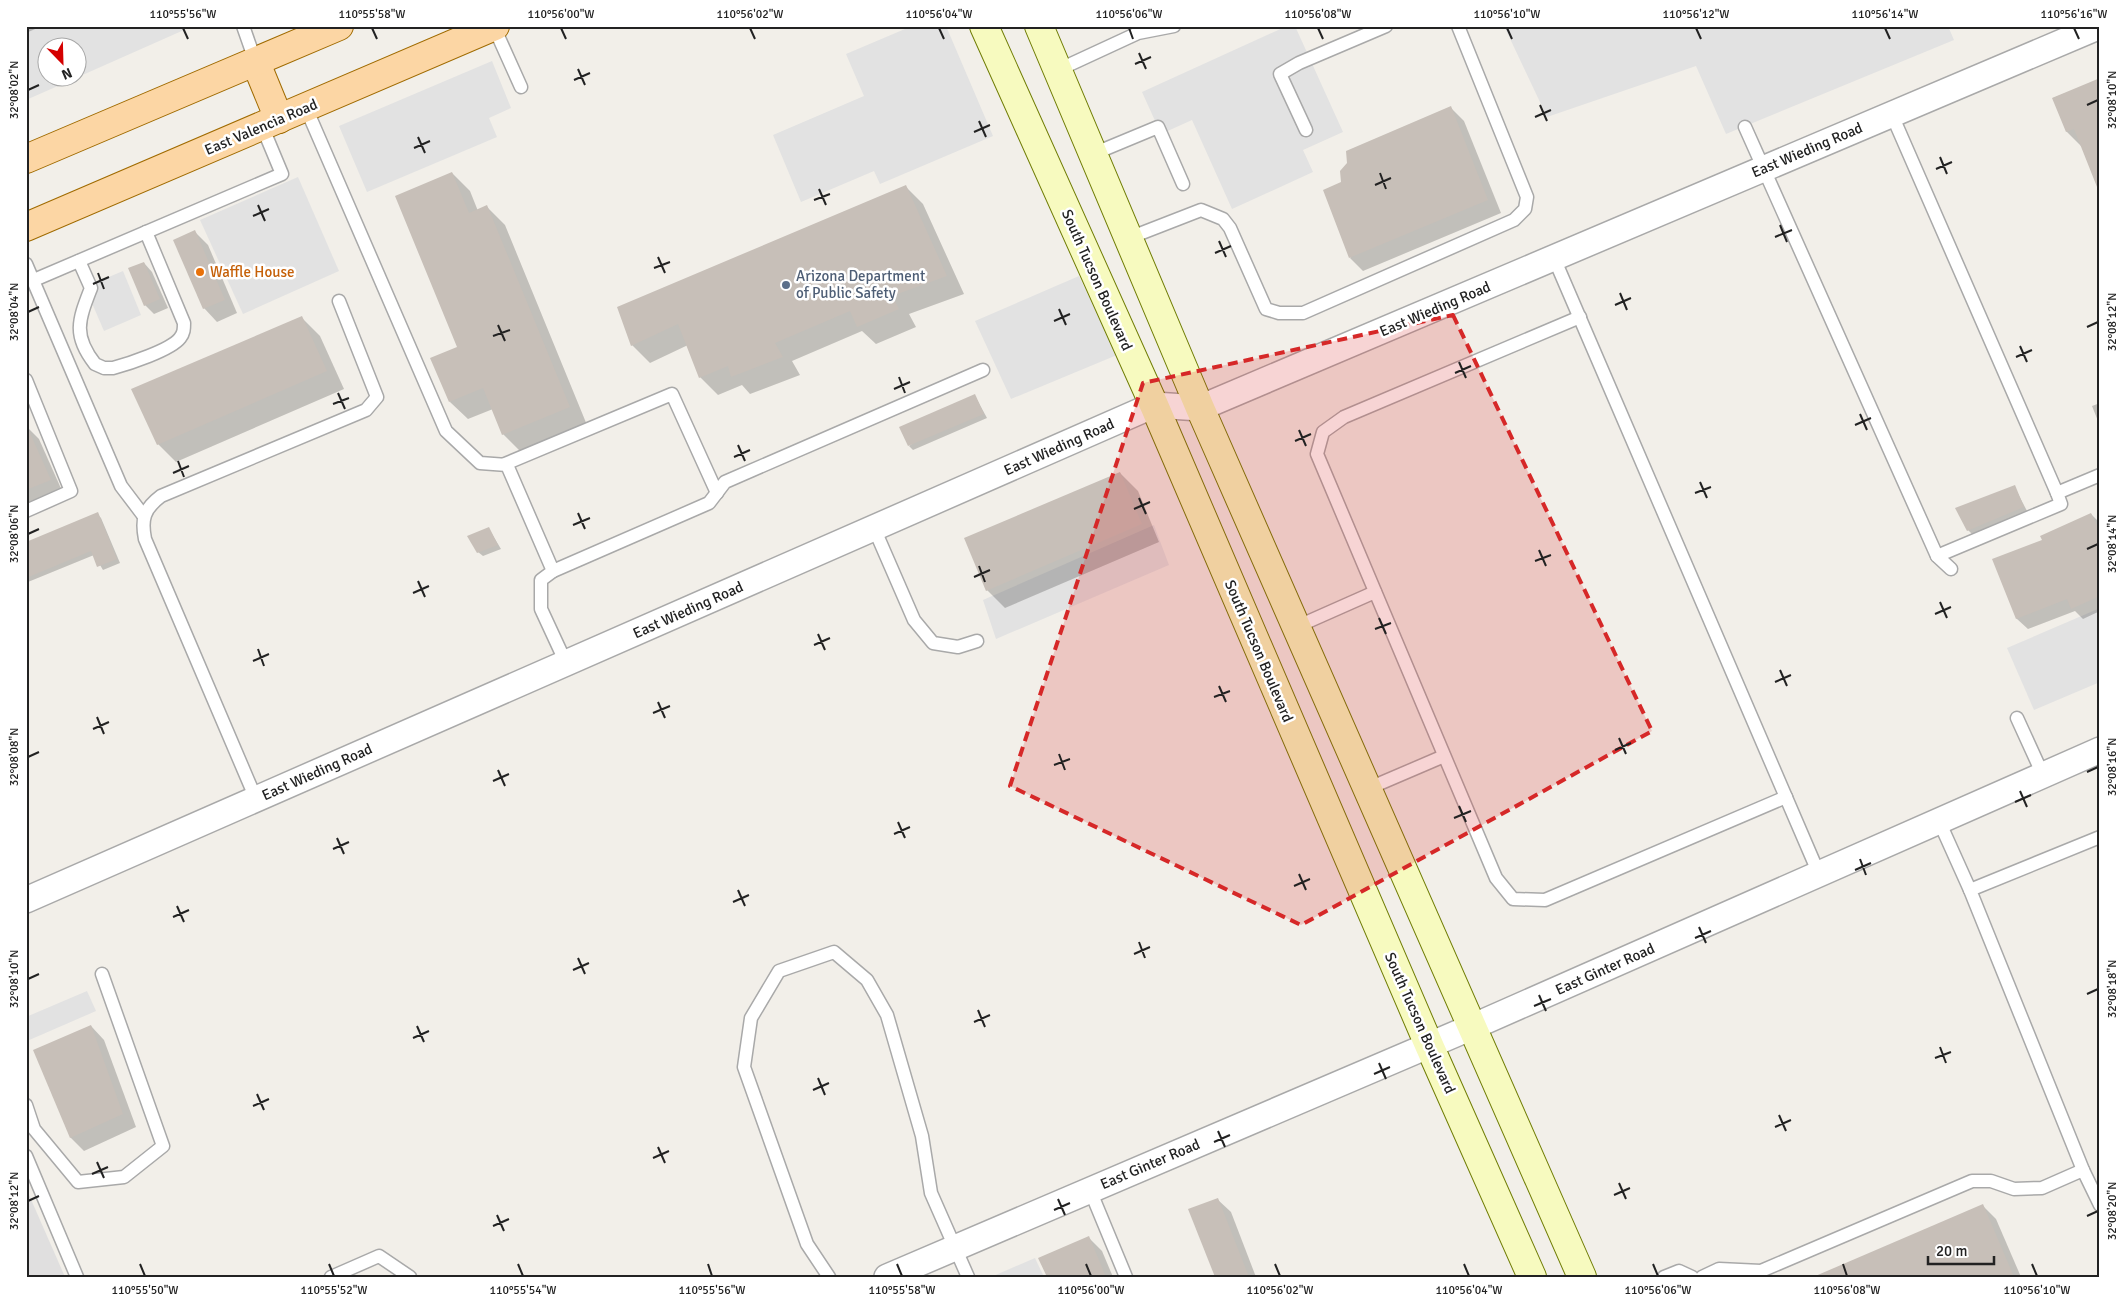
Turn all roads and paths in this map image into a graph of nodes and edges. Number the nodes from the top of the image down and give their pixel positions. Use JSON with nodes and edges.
{"nodes":[{"id":1,"x":243,"y":26,"type":"edge"},
{"id":2,"x":339,"y":26,"type":"edge"},
{"id":3,"x":495,"y":26,"type":"edge"},
{"id":4,"x":984,"y":26,"type":"edge"},
{"id":5,"x":1174,"y":26,"type":"edge"},
{"id":6,"x":1386,"y":26,"type":"edge"},
{"id":7,"x":1458,"y":26,"type":"edge"},
{"id":8,"x":2100,"y":26,"type":"edge"},
{"id":9,"x":1042,"y":27,"type":"edge"},
{"id":10,"x":256,"y":63,"type":"junction"},
{"id":11,"x":1058,"y":70,"type":"junction"},
{"id":12,"x":521,"y":87,"type":"dead end"},
{"id":13,"x":306,"y":108,"type":"junction"},
{"id":14,"x":1892,"y":115,"type":"junction"},
{"id":15,"x":270,"y":123,"type":"junction"},
{"id":16,"x":1745,"y":127,"type":"dead end"},
{"id":17,"x":1306,"y":130,"type":"dead end"},
{"id":18,"x":1093,"y":154,"type":"junction"},
{"id":19,"x":26,"y":159,"type":"edge"},
{"id":20,"x":1764,"y":169,"type":"junction"},
{"id":21,"x":1182,"y":184,"type":"dead end"},
{"id":22,"x":26,"y":227,"type":"edge"},
{"id":23,"x":146,"y":232,"type":"junction"},
{"id":24,"x":1128,"y":238,"type":"junction"},
{"id":25,"x":1554,"y":258,"type":"junction"},
{"id":26,"x":79,"y":261,"type":"junction"},
{"id":27,"x":26,"y":264,"type":"edge"},
{"id":28,"x":34,"y":280,"type":"junction"},
{"id":29,"x":339,"y":301,"type":"dead end"},
{"id":30,"x":1580,"y":317,"type":"junction"},
{"id":31,"x":983,"y":370,"type":"dead end"},
{"id":32,"x":26,"y":380,"type":"edge"},
{"id":33,"x":1154,"y":405,"type":"junction"},
{"id":34,"x":1200,"y":408,"type":"junction"},
{"id":35,"x":505,"y":464,"type":"junction"},
{"id":36,"x":2100,"y":475,"type":"edge"},
{"id":37,"x":717,"y":493,"type":"junction"},
{"id":38,"x":2058,"y":493,"type":"junction"},
{"id":39,"x":26,"y":511,"type":"edge"},
{"id":40,"x":143,"y":515,"type":"junction"},
{"id":41,"x":874,"y":528,"type":"junction"},
{"id":42,"x":1937,"y":556,"type":"junction"},
{"id":43,"x":1951,"y":569,"type":"dead end"},
{"id":44,"x":554,"y":571,"type":"junction"},
{"id":45,"x":1375,"y":592,"type":"junction"},
{"id":46,"x":1296,"y":627,"type":"junction"},
{"id":47,"x":977,"y":641,"type":"dead end"},
{"id":48,"x":566,"y":663,"type":"junction"},
{"id":49,"x":2017,"y":718,"type":"dead end"},
{"id":50,"x":2100,"y":750,"type":"edge"},
{"id":51,"x":1444,"y":756,"type":"junction"},
{"id":52,"x":2042,"y":775,"type":"junction"},
{"id":53,"x":1368,"y":789,"type":"junction"},
{"id":54,"x":1786,"y":797,"type":"junction"},
{"id":55,"x":256,"y":799,"type":"junction"},
{"id":56,"x":1939,"y":821,"type":"junction"},
{"id":57,"x":2100,"y":837,"type":"edge"},
{"id":58,"x":1819,"y":874,"type":"junction"},
{"id":59,"x":1970,"y":890,"type":"junction"},
{"id":60,"x":26,"y":900,"type":"edge"},
{"id":61,"x":102,"y":974,"type":"dead end"},
{"id":62,"x":1472,"y":1027,"type":"junction"},
{"id":63,"x":1429,"y":1045,"type":"junction"},
{"id":64,"x":26,"y":1104,"type":"edge"},
{"id":65,"x":26,"y":1156,"type":"edge"},
{"id":66,"x":2084,"y":1170,"type":"junction"},
{"id":67,"x":1090,"y":1190,"type":"junction"},
{"id":68,"x":2100,"y":1205,"type":"edge"},
{"id":69,"x":954,"y":1248,"type":"junction"},
{"id":70,"x":888,"y":1276,"type":"edge"},
{"id":71,"x":77,"y":1277,"type":"edge"},
{"id":72,"x":331,"y":1277,"type":"edge"},
{"id":73,"x":410,"y":1277,"type":"edge"},
{"id":74,"x":829,"y":1277,"type":"edge"},
{"id":75,"x":968,"y":1277,"type":"edge"},
{"id":76,"x":1126,"y":1277,"type":"edge"},
{"id":77,"x":1532,"y":1277,"type":"edge"},
{"id":78,"x":1582,"y":1277,"type":"edge"},
{"id":79,"x":1664,"y":1277,"type":"edge"},
{"id":80,"x":1692,"y":1277,"type":"edge"},
{"id":81,"x":1702,"y":1277,"type":"edge"}],
"edges":[{"from":1,"to":10,"type":"lane"},
{"from":2,"to":10,"type":"main road"},
{"from":3,"to":12,"type":"lane"},
{"from":3,"to":13,"type":"main road","name":"East Valencia Road"},
{"from":4,"to":33,"type":"main road","name":"South Tucson Boulevard"},
{"from":5,"to":11,"type":"lane"},
{"from":6,"to":17,"type":"lane"},
{"from":7,"to":24,"type":"lane"},
{"from":8,"to":14,"type":"street","name":"East Wieding Road"},
{"from":9,"to":11,"type":"main road"},
{"from":10,"to":15,"type":"main road"},
{"from":10,"to":19,"type":"main road"},
{"from":11,"to":18,"type":"main road"},
{"from":13,"to":15,"type":"main road","name":"East Valencia Road"},
{"from":13,"to":35,"type":"lane"},
{"from":14,"to":20,"type":"street","name":"East Wieding Road"},
{"from":14,"to":38,"type":"lane"},
{"from":15,"to":22,"type":"main road","name":"East Valencia Road"},
{"from":15,"to":23,"type":"lane"},
{"from":16,"to":20,"type":"lane"},
{"from":18,"to":21,"type":"lane"},
{"from":18,"to":24,"type":"main road"},
{"from":20,"to":25,"type":"street","name":"East Wieding Road"},
{"from":20,"to":42,"type":"lane"},
{"from":23,"to":26,"type":"lane"},
{"from":23,"to":26,"type":"lane"},
{"from":24,"to":34,"type":"main road"},
{"from":25,"to":30,"type":"lane"},
{"from":25,"to":34,"type":"street","name":"East Wieding Road"},
{"from":26,"to":28,"type":"lane"},
{"from":27,"to":28,"type":"lane"},
{"from":28,"to":40,"type":"lane"},
{"from":29,"to":40,"type":"lane"},
{"from":30,"to":45,"type":"lane"},
{"from":30,"to":54,"type":"lane"},
{"from":31,"to":37,"type":"lane"},
{"from":32,"to":39,"type":"lane"},
{"from":33,"to":34,"type":"street","name":"East Wieding Road"},
{"from":33,"to":41,"type":"street","name":"East Wieding Road"},
{"from":33,"to":63,"type":"main road","name":"South Tucson Boulevard"},
{"from":34,"to":46,"type":"main road"},
{"from":35,"to":37,"type":"lane"},
{"from":35,"to":44,"type":"lane"},
{"from":36,"to":38,"type":"lane"},
{"from":37,"to":44,"type":"lane"},
{"from":38,"to":42,"type":"lane"},
{"from":40,"to":55,"type":"lane"},
{"from":41,"to":47,"type":"lane"},
{"from":41,"to":48,"type":"street","name":"East Wieding Road"},
{"from":42,"to":43,"type":"lane"},
{"from":44,"to":48,"type":"lane"},
{"from":45,"to":46,"type":"lane"},
{"from":45,"to":51,"type":"lane"},
{"from":46,"to":53,"type":"main road"},
{"from":48,"to":55,"type":"street","name":"East Wieding Road"},
{"from":49,"to":52,"type":"lane"},
{"from":50,"to":52,"type":"street","name":"East Ginter Road"},
{"from":51,"to":53,"type":"lane"},
{"from":51,"to":54,"type":"lane"},
{"from":52,"to":56,"type":"street","name":"East Ginter Road"},
{"from":53,"to":62,"type":"main road"},
{"from":54,"to":58,"type":"lane"},
{"from":55,"to":60,"type":"street","name":"East Wieding Road"},
{"from":56,"to":58,"type":"street","name":"East Ginter Road"},
{"from":56,"to":59,"type":"lane"},
{"from":57,"to":59,"type":"lane"},
{"from":58,"to":62,"type":"street","name":"East Ginter Road"},
{"from":59,"to":66,"type":"lane"},
{"from":61,"to":64,"type":"lane"},
{"from":62,"to":63,"type":"street","name":"East Ginter Road"},
{"from":62,"to":78,"type":"main road"},
{"from":63,"to":67,"type":"street","name":"East Ginter Road"},
{"from":63,"to":77,"type":"main road","name":"South Tucson Boulevard"},
{"from":65,"to":71,"type":"lane"},
{"from":66,"to":68,"type":"lane"},
{"from":66,"to":81,"type":"lane"},
{"from":67,"to":69,"type":"street","name":"East Ginter Road"},
{"from":67,"to":76,"type":"lane"},
{"from":69,"to":70,"type":"street","name":"East Ginter Road"},
{"from":69,"to":74,"type":"lane"},
{"from":69,"to":75,"type":"lane"},
{"from":72,"to":73,"type":"lane"},
{"from":79,"to":80,"type":"lane"}]}
